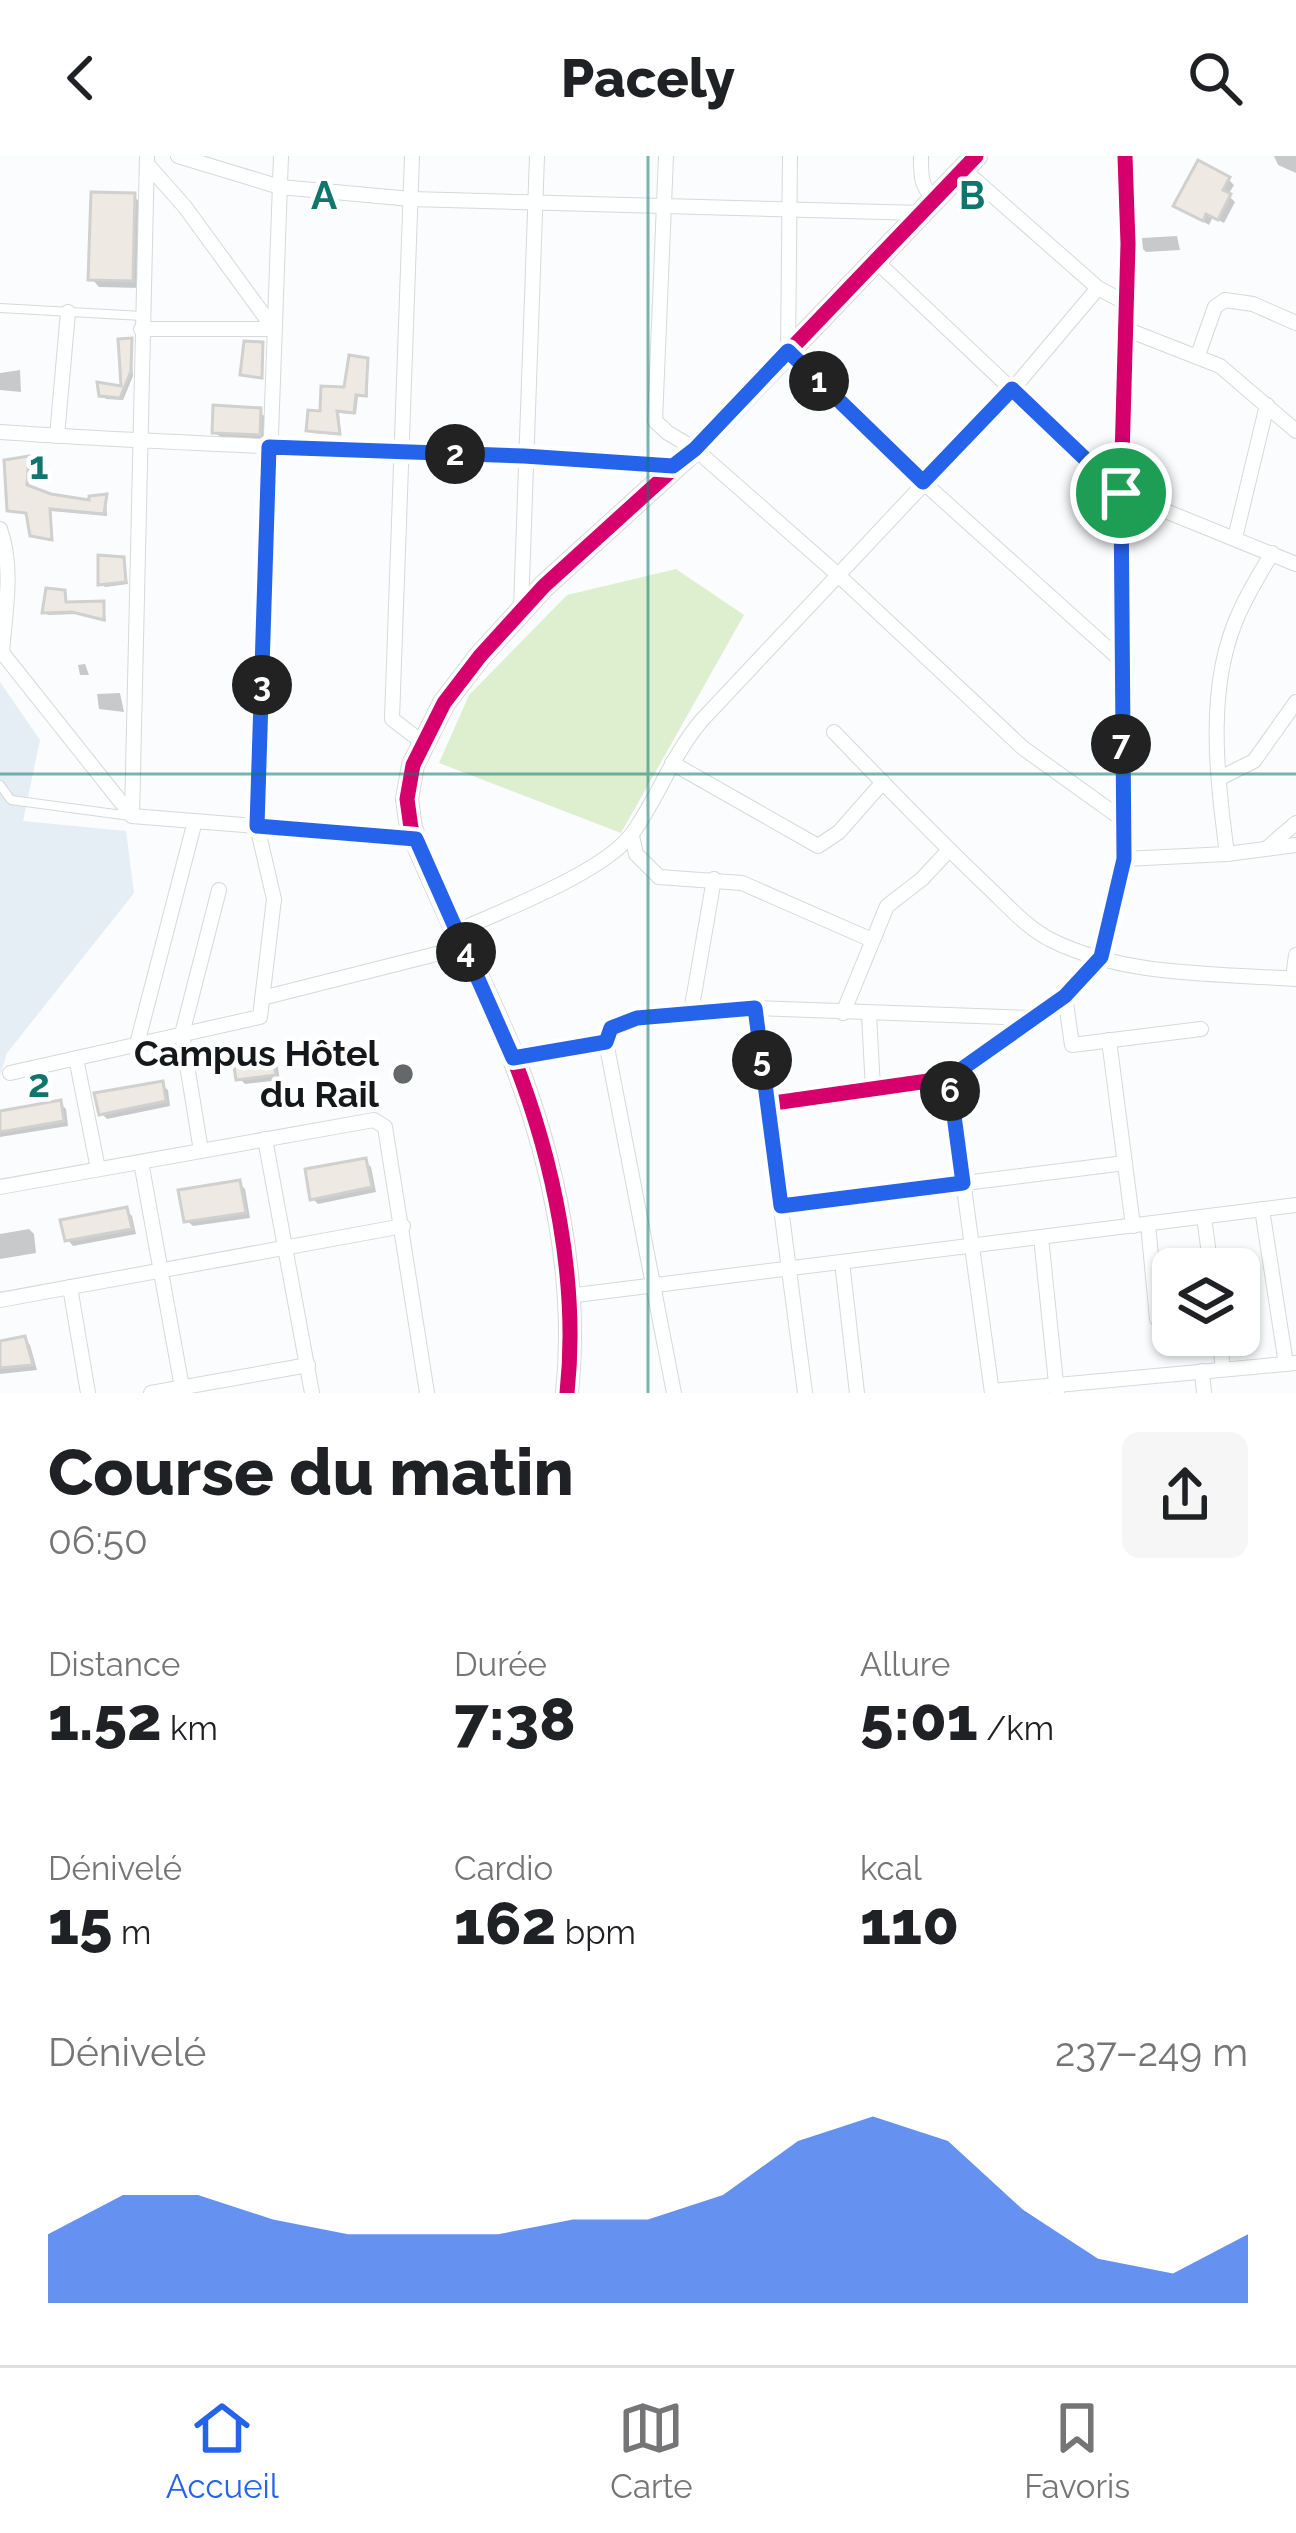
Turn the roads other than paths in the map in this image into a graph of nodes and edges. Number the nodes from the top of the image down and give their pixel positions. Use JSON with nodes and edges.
{"nodes":[{"id":1,"x":178,"y":156,"type":"edge"},
{"id":2,"x":281,"y":156,"type":"edge"},
{"id":3,"x":412,"y":156,"type":"edge"},
{"id":4,"x":537,"y":156,"type":"edge"},
{"id":5,"x":666,"y":156,"type":"edge"},
{"id":6,"x":790,"y":156,"type":"edge"},
{"id":7,"x":921,"y":156,"type":"edge"},
{"id":8,"x":1125,"y":156,"type":"edge"},
{"id":9,"x":147,"y":160,"type":"edge"},
{"id":10,"x":970,"y":163,"type":"edge"},
{"id":11,"x":280,"y":187,"type":"junction"},
{"id":12,"x":411,"y":199,"type":"junction"},
{"id":13,"x":536,"y":200,"type":"junction"},
{"id":14,"x":928,"y":206,"type":"junction"},
{"id":15,"x":664,"y":207,"type":"junction"},
{"id":16,"x":788,"y":208,"type":"junction"},
{"id":17,"x":875,"y":260,"type":"junction"},
{"id":18,"x":1098,"y":288,"type":"junction"},
{"id":19,"x":1124,"y":302,"type":"junction"},
{"id":20,"x":0,"y":308,"type":"edge"},
{"id":21,"x":68,"y":312,"type":"junction"},
{"id":22,"x":142,"y":322,"type":"junction"},
{"id":23,"x":1296,"y":323,"type":"edge"},
{"id":24,"x":1123,"y":328,"type":"junction"},
{"id":25,"x":274,"y":329,"type":"junction"},
{"id":26,"x":788,"y":351,"type":"junction"},
{"id":27,"x":1198,"y":355,"type":"junction"},
{"id":28,"x":1012,"y":389,"type":"junction"},
{"id":29,"x":1267,"y":405,"type":"junction"},
{"id":30,"x":1296,"y":431,"type":"edge"},
{"id":31,"x":0,"y":432,"type":"edge"},
{"id":32,"x":57,"y":436,"type":"junction"},
{"id":33,"x":138,"y":442,"type":"junction"},
{"id":34,"x":269,"y":447,"type":"junction"},
{"id":35,"x":695,"y":449,"type":"junction"},
{"id":36,"x":402,"y":452,"type":"junction"},
{"id":37,"x":524,"y":456,"type":"junction"},
{"id":38,"x":673,"y":466,"type":"junction"},
{"id":39,"x":923,"y":482,"type":"junction"},
{"id":40,"x":1121,"y":493,"type":"junction"},
{"id":41,"x":0,"y":529,"type":"edge"},
{"id":42,"x":1234,"y":538,"type":"junction"},
{"id":43,"x":1272,"y":553,"type":"junction"},
{"id":44,"x":1296,"y":564,"type":"edge"},
{"id":45,"x":836,"y":573,"type":"junction"},
{"id":46,"x":521,"y":608,"type":"junction"},
{"id":47,"x":1,"y":651,"type":"edge"},
{"id":48,"x":1124,"y":662,"type":"junction"},
{"id":49,"x":1296,"y":702,"type":"edge"},
{"id":50,"x":834,"y":732,"type":"dead end"},
{"id":51,"x":422,"y":742,"type":"junction"},
{"id":52,"x":672,"y":763,"type":"junction"},
{"id":53,"x":1220,"y":778,"type":"junction"},
{"id":54,"x":883,"y":782,"type":"junction"},
{"id":55,"x":0,"y":785,"type":"edge"},
{"id":56,"x":132,"y":816,"type":"junction"},
{"id":57,"x":1123,"y":819,"type":"junction"},
{"id":58,"x":196,"y":821,"type":"junction"},
{"id":59,"x":1296,"y":823,"type":"edge"},
{"id":60,"x":257,"y":826,"type":"junction"},
{"id":61,"x":632,"y":836,"type":"junction"},
{"id":62,"x":416,"y":839,"type":"junction"},
{"id":63,"x":1296,"y":845,"type":"edge"},
{"id":64,"x":1267,"y":848,"type":"junction"},
{"id":65,"x":949,"y":850,"type":"junction"},
{"id":66,"x":1227,"y":854,"type":"junction"},
{"id":67,"x":1124,"y":859,"type":"junction"},
{"id":68,"x":714,"y":879,"type":"junction"},
{"id":69,"x":219,"y":890,"type":"dead end"},
{"id":70,"x":460,"y":939,"type":"junction"},
{"id":71,"x":872,"y":940,"type":"junction"},
{"id":72,"x":1296,"y":955,"type":"edge"},
{"id":73,"x":1101,"y":957,"type":"junction"},
{"id":74,"x":1294,"y":979,"type":"edge"},
{"id":75,"x":1065,"y":996,"type":"junction"},
{"id":76,"x":262,"y":998,"type":"junction"},
{"id":77,"x":755,"y":1008,"type":"junction"},
{"id":78,"x":691,"y":1012,"type":"junction"},
{"id":79,"x":843,"y":1013,"type":"junction"},
{"id":80,"x":868,"y":1015,"type":"junction"},
{"id":81,"x":1033,"y":1018,"type":"junction"},
{"id":82,"x":1201,"y":1029,"type":"dead end"},
{"id":83,"x":182,"y":1034,"type":"junction"},
{"id":84,"x":1109,"y":1040,"type":"junction"},
{"id":85,"x":606,"y":1042,"type":"junction"},
{"id":86,"x":137,"y":1044,"type":"junction"},
{"id":87,"x":76,"y":1058,"type":"junction"},
{"id":88,"x":513,"y":1058,"type":"junction"},
{"id":89,"x":10,"y":1073,"type":"dead end"},
{"id":90,"x":949,"y":1078,"type":"junction"},
{"id":91,"x":873,"y":1089,"type":"junction"},
{"id":92,"x":767,"y":1104,"type":"junction"},
{"id":93,"x":266,"y":1139,"type":"junction"},
{"id":94,"x":201,"y":1151,"type":"junction"},
{"id":95,"x":141,"y":1162,"type":"junction"},
{"id":96,"x":1125,"y":1163,"type":"junction"},
{"id":97,"x":98,"y":1169,"type":"junction"},
{"id":98,"x":963,"y":1183,"type":"junction"},
{"id":99,"x":0,"y":1187,"type":"edge"},
{"id":100,"x":1296,"y":1205,"type":"edge"},
{"id":101,"x":781,"y":1206,"type":"junction"},
{"id":102,"x":1262,"y":1209,"type":"junction"},
{"id":103,"x":1204,"y":1216,"type":"junction"},
{"id":104,"x":1141,"y":1225,"type":"junction"},
{"id":105,"x":403,"y":1226,"type":"junction"},
{"id":106,"x":1041,"y":1237,"type":"junction"},
{"id":107,"x":972,"y":1246,"type":"junction"},
{"id":108,"x":286,"y":1247,"type":"junction"},
{"id":109,"x":1208,"y":1248,"type":"edge"},
{"id":110,"x":842,"y":1262,"type":"junction"},
{"id":111,"x":789,"y":1268,"type":"junction"},
{"id":112,"x":161,"y":1270,"type":"junction"},
{"id":113,"x":655,"y":1286,"type":"junction"},
{"id":114,"x":70,"y":1287,"type":"junction"},
{"id":115,"x":1152,"y":1290,"type":"edge"},
{"id":116,"x":568,"y":1296,"type":"junction"},
{"id":117,"x":0,"y":1300,"type":"edge"},
{"id":118,"x":1221,"y":1356,"type":"edge"},
{"id":119,"x":1291,"y":1363,"type":"edge"},
{"id":120,"x":308,"y":1365,"type":"junction"},
{"id":121,"x":1223,"y":1369,"type":"junction"},
{"id":122,"x":1202,"y":1371,"type":"junction"},
{"id":123,"x":1139,"y":1385,"type":"edge"},
{"id":124,"x":1056,"y":1389,"type":"edge"},
{"id":125,"x":182,"y":1390,"type":"edge"},
{"id":126,"x":992,"y":1392,"type":"edge"},
{"id":127,"x":88,"y":1393,"type":"edge"},
{"id":128,"x":151,"y":1393,"type":"edge"},
{"id":129,"x":312,"y":1393,"type":"edge"},
{"id":130,"x":427,"y":1393,"type":"edge"},
{"id":131,"x":567,"y":1393,"type":"edge"},
{"id":132,"x":674,"y":1393,"type":"edge"},
{"id":133,"x":806,"y":1393,"type":"edge"},
{"id":134,"x":857,"y":1393,"type":"edge"},
{"id":135,"x":1204,"y":1393,"type":"edge"}],
"edges":[{"from":1,"to":11,"type":"street"},
{"from":2,"to":11,"type":"street"},
{"from":3,"to":12,"type":"street"},
{"from":4,"to":13,"type":"street"},
{"from":5,"to":15,"type":"street"},
{"from":6,"to":16,"type":"street"},
{"from":7,"to":14,"type":"street"},
{"from":8,"to":19,"type":"street"},
{"from":9,"to":22,"type":"street"},
{"from":9,"to":25,"type":"street"},
{"from":10,"to":14,"type":"street"},
{"from":10,"to":18,"type":"street"},
{"from":11,"to":12,"type":"street"},
{"from":11,"to":25,"type":"street"},
{"from":12,"to":13,"type":"street"},
{"from":12,"to":36,"type":"street"},
{"from":13,"to":15,"type":"street"},
{"from":13,"to":37,"type":"street"},
{"from":14,"to":16,"type":"street"},
{"from":14,"to":17,"type":"street"},
{"from":15,"to":16,"type":"street"},
{"from":15,"to":35,"type":"street"},
{"from":16,"to":26,"type":"street"},
{"from":17,"to":26,"type":"street"},
{"from":17,"to":28,"type":"street"},
{"from":18,"to":19,"type":"street"},
{"from":18,"to":28,"type":"street"},
{"from":19,"to":24,"type":"street"},
{"from":20,"to":21,"type":"lane"},
{"from":21,"to":22,"type":"lane"},
{"from":21,"to":32,"type":"street"},
{"from":22,"to":25,"type":"street"},
{"from":22,"to":33,"type":"street"},
{"from":23,"to":27,"type":"street"},
{"from":24,"to":27,"type":"street"},
{"from":24,"to":40,"type":"street"},
{"from":25,"to":34,"type":"street"},
{"from":26,"to":35,"type":"street"},
{"from":26,"to":39,"type":"street"},
{"from":27,"to":29,"type":"street"},
{"from":28,"to":39,"type":"street"},
{"from":28,"to":40,"type":"street"},
{"from":29,"to":30,"type":"street"},
{"from":29,"to":42,"type":"street"},
{"from":31,"to":32,"type":"street"},
{"from":32,"to":33,"type":"street"},
{"from":33,"to":34,"type":"street"},
{"from":33,"to":56,"type":"street"},
{"from":34,"to":36,"type":"street"},
{"from":34,"to":60,"type":"street"},
{"from":35,"to":38,"type":"street"},
{"from":35,"to":45,"type":"street"},
{"from":36,"to":37,"type":"street"},
{"from":36,"to":51,"type":"street"},
{"from":37,"to":38,"type":"street"},
{"from":37,"to":46,"type":"street"},
{"from":38,"to":46,"type":"street"},
{"from":39,"to":45,"type":"street"},
{"from":39,"to":48,"type":"street"},
{"from":40,"to":42,"type":"street"},
{"from":40,"to":48,"type":"street"},
{"from":41,"to":47,"type":"street"},
{"from":42,"to":43,"type":"street"},
{"from":43,"to":44,"type":"street"},
{"from":43,"to":53,"type":"street"},
{"from":45,"to":52,"type":"street"},
{"from":45,"to":57,"type":"street"},
{"from":46,"to":51,"type":"street"},
{"from":47,"to":56,"type":"street"},
{"from":48,"to":57,"type":"street"},
{"from":49,"to":53,"type":"street"},
{"from":50,"to":54,"type":"street"},
{"from":51,"to":62,"type":"street"},
{"from":52,"to":54,"type":"street"},
{"from":52,"to":61,"type":"street"},
{"from":53,"to":66,"type":"street"},
{"from":54,"to":65,"type":"street"},
{"from":55,"to":56,"type":"lane"},
{"from":56,"to":58,"type":"street"},
{"from":57,"to":67,"type":"street"},
{"from":58,"to":60,"type":"street"},
{"from":58,"to":86,"type":"street"},
{"from":59,"to":64,"type":"street"},
{"from":60,"to":62,"type":"street"},
{"from":60,"to":76,"type":"street"},
{"from":61,"to":68,"type":"street"},
{"from":61,"to":70,"type":"street"},
{"from":62,"to":70,"type":"street"},
{"from":63,"to":64,"type":"street"},
{"from":64,"to":66,"type":"street"},
{"from":65,"to":71,"type":"street"},
{"from":65,"to":73,"type":"street"},
{"from":66,"to":67,"type":"street"},
{"from":67,"to":73,"type":"street"},
{"from":68,"to":71,"type":"street"},
{"from":68,"to":78,"type":"street"},
{"from":69,"to":83,"type":"street"},
{"from":70,"to":76,"type":"street"},
{"from":70,"to":88,"type":"street"},
{"from":71,"to":79,"type":"street"},
{"from":72,"to":74,"type":"street"},
{"from":73,"to":74,"type":"street"},
{"from":73,"to":75,"type":"street"},
{"from":75,"to":81,"type":"street"},
{"from":75,"to":84,"type":"street"},
{"from":76,"to":83,"type":"street"},
{"from":77,"to":78,"type":"street"},
{"from":77,"to":79,"type":"street"},
{"from":77,"to":92,"type":"street"},
{"from":78,"to":85,"type":"street"},
{"from":79,"to":80,"type":"street"},
{"from":80,"to":81,"type":"street"},
{"from":80,"to":91,"type":"street"},
{"from":81,"to":90,"type":"street"},
{"from":82,"to":84,"type":"street"},
{"from":83,"to":86,"type":"street"},
{"from":83,"to":94,"type":"street"},
{"from":84,"to":96,"type":"street"},
{"from":85,"to":88,"type":"street"},
{"from":85,"to":113,"type":"street"},
{"from":86,"to":87,"type":"street"},
{"from":87,"to":89,"type":"street"},
{"from":87,"to":97,"type":"street"},
{"from":88,"to":116,"type":"street"},
{"from":90,"to":91,"type":"street"},
{"from":90,"to":98,"type":"street"},
{"from":91,"to":92,"type":"street"},
{"from":92,"to":101,"type":"street"},
{"from":93,"to":94,"type":"street"},
{"from":93,"to":105,"type":"street"},
{"from":93,"to":108,"type":"street"},
{"from":94,"to":95,"type":"street"},
{"from":95,"to":97,"type":"street"},
{"from":95,"to":112,"type":"street"},
{"from":96,"to":98,"type":"street"},
{"from":96,"to":104,"type":"street"},
{"from":97,"to":99,"type":"street"},
{"from":98,"to":101,"type":"street"},
{"from":98,"to":107,"type":"street"},
{"from":100,"to":102,"type":"street"},
{"from":101,"to":111,"type":"street"},
{"from":102,"to":103,"type":"street"},
{"from":102,"to":119,"type":"street"},
{"from":103,"to":104,"type":"street"},
{"from":103,"to":109,"type":"street"},
{"from":104,"to":106,"type":"street"},
{"from":104,"to":115,"type":"street"},
{"from":105,"to":108,"type":"street"},
{"from":105,"to":130,"type":"street"},
{"from":106,"to":107,"type":"street"},
{"from":106,"to":124,"type":"street"},
{"from":107,"to":110,"type":"street"},
{"from":107,"to":126,"type":"street"},
{"from":108,"to":112,"type":"street"},
{"from":108,"to":120,"type":"street"},
{"from":110,"to":111,"type":"street"},
{"from":110,"to":134,"type":"street"},
{"from":111,"to":113,"type":"street"},
{"from":111,"to":133,"type":"street"},
{"from":112,"to":114,"type":"street"},
{"from":112,"to":125,"type":"street"},
{"from":113,"to":116,"type":"street"},
{"from":113,"to":132,"type":"street"},
{"from":114,"to":117,"type":"street"},
{"from":114,"to":127,"type":"street"},
{"from":116,"to":131,"type":"street"},
{"from":118,"to":121,"type":"street"},
{"from":119,"to":121,"type":"street"},
{"from":120,"to":125,"type":"street"},
{"from":120,"to":129,"type":"street"},
{"from":121,"to":122,"type":"street"},
{"from":122,"to":123,"type":"street"},
{"from":122,"to":135,"type":"street"},
{"from":123,"to":124,"type":"street"},
{"from":124,"to":126,"type":"street"},
{"from":125,"to":128,"type":"street"}]}
